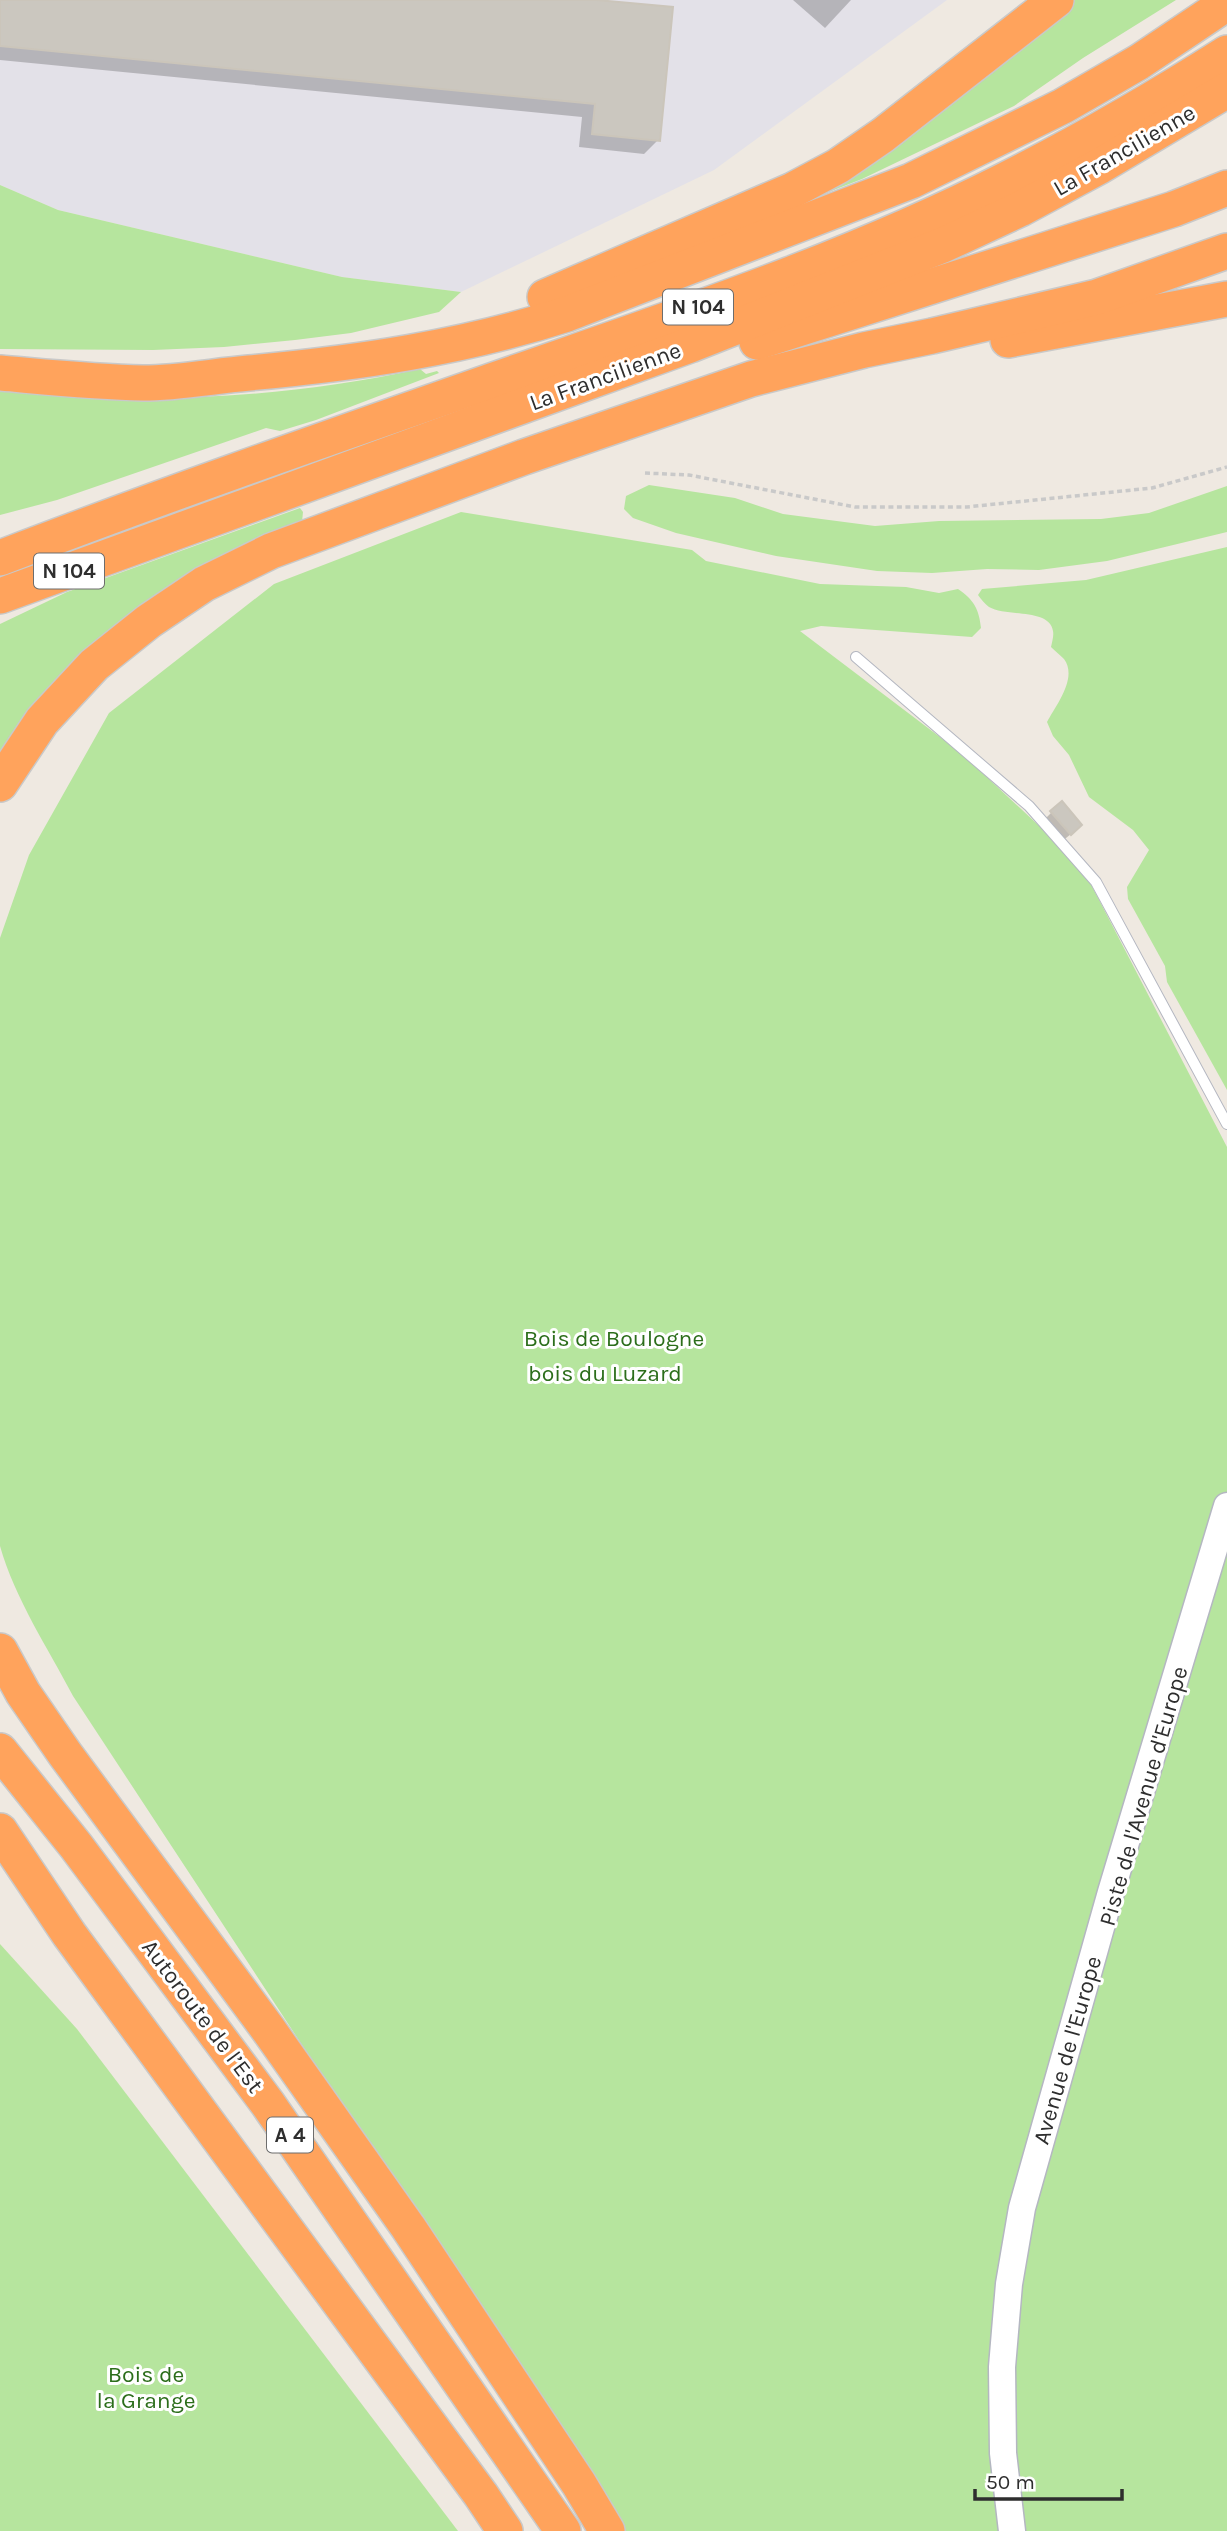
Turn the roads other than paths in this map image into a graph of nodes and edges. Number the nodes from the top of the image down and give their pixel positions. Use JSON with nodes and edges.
{"nodes":[{"id":1,"x":1056,"y":0,"type":"edge"},
{"id":2,"x":1227,"y":3,"type":"edge"},
{"id":3,"x":1227,"y":53,"type":"edge"},
{"id":4,"x":1227,"y":90,"type":"edge"},
{"id":5,"x":1227,"y":188,"type":"edge"},
{"id":6,"x":1227,"y":251,"type":"edge"},
{"id":7,"x":1227,"y":299,"type":"edge"},
{"id":8,"x":424,"y":349,"type":"junction"},
{"id":9,"x":864,"y":350,"type":"junction"},
{"id":10,"x":618,"y":371,"type":"junction"},
{"id":11,"x":0,"y":373,"type":"edge"},
{"id":12,"x":144,"y":503,"type":"junction"},
{"id":13,"x":0,"y":534,"type":"edge"},
{"id":14,"x":0,"y":558,"type":"edge"},
{"id":15,"x":0,"y":596,"type":"edge"},
{"id":16,"x":856,"y":657,"type":"dead end"},
{"id":17,"x":0,"y":784,"type":"edge"},
{"id":18,"x":1227,"y":1124,"type":"edge"},
{"id":19,"x":1227,"y":1506,"type":"edge"},
{"id":20,"x":0,"y":1651,"type":"edge"},
{"id":21,"x":0,"y":1751,"type":"edge"},
{"id":22,"x":0,"y":1831,"type":"edge"},
{"id":23,"x":0,"y":1872,"type":"edge"},
{"id":24,"x":69,"y":1934,"type":"junction"},
{"id":25,"x":505,"y":2531,"type":"edge"},
{"id":26,"x":563,"y":2531,"type":"edge"},
{"id":27,"x":607,"y":2531,"type":"edge"},
{"id":28,"x":1012,"y":2531,"type":"edge"}],
"edges":[{"from":1,"to":8,"type":"highway"},
{"from":2,"to":8,"type":"highway"},
{"from":3,"to":12,"type":"highway","name":"La Francilienne","number":"N 104"},
{"from":4,"to":10,"type":"highway","name":"La Francilienne","number":"N 104"},
{"from":5,"to":10,"type":"highway"},
{"from":6,"to":9,"type":"highway"},
{"from":7,"to":9,"type":"highway"},
{"from":8,"to":11,"type":"highway"},
{"from":9,"to":17,"type":"highway"},
{"from":10,"to":15,"type":"highway","name":"La Francilienne","number":"N 104"},
{"from":12,"to":13,"type":"highway"},
{"from":12,"to":14,"type":"highway"},
{"from":16,"to":18,"type":"lane"},
{"from":19,"to":28,"type":"main road","name":"Avenue de l'Europe"},
{"from":20,"to":27,"type":"highway"},
{"from":21,"to":26,"type":"highway","name":"Autoroute de l’Est","number":"A 4"},
{"from":22,"to":24,"type":"highway","number":"A 4"},
{"from":23,"to":24,"type":"highway"},
{"from":24,"to":25,"type":"highway","number":"A 4"}]}
